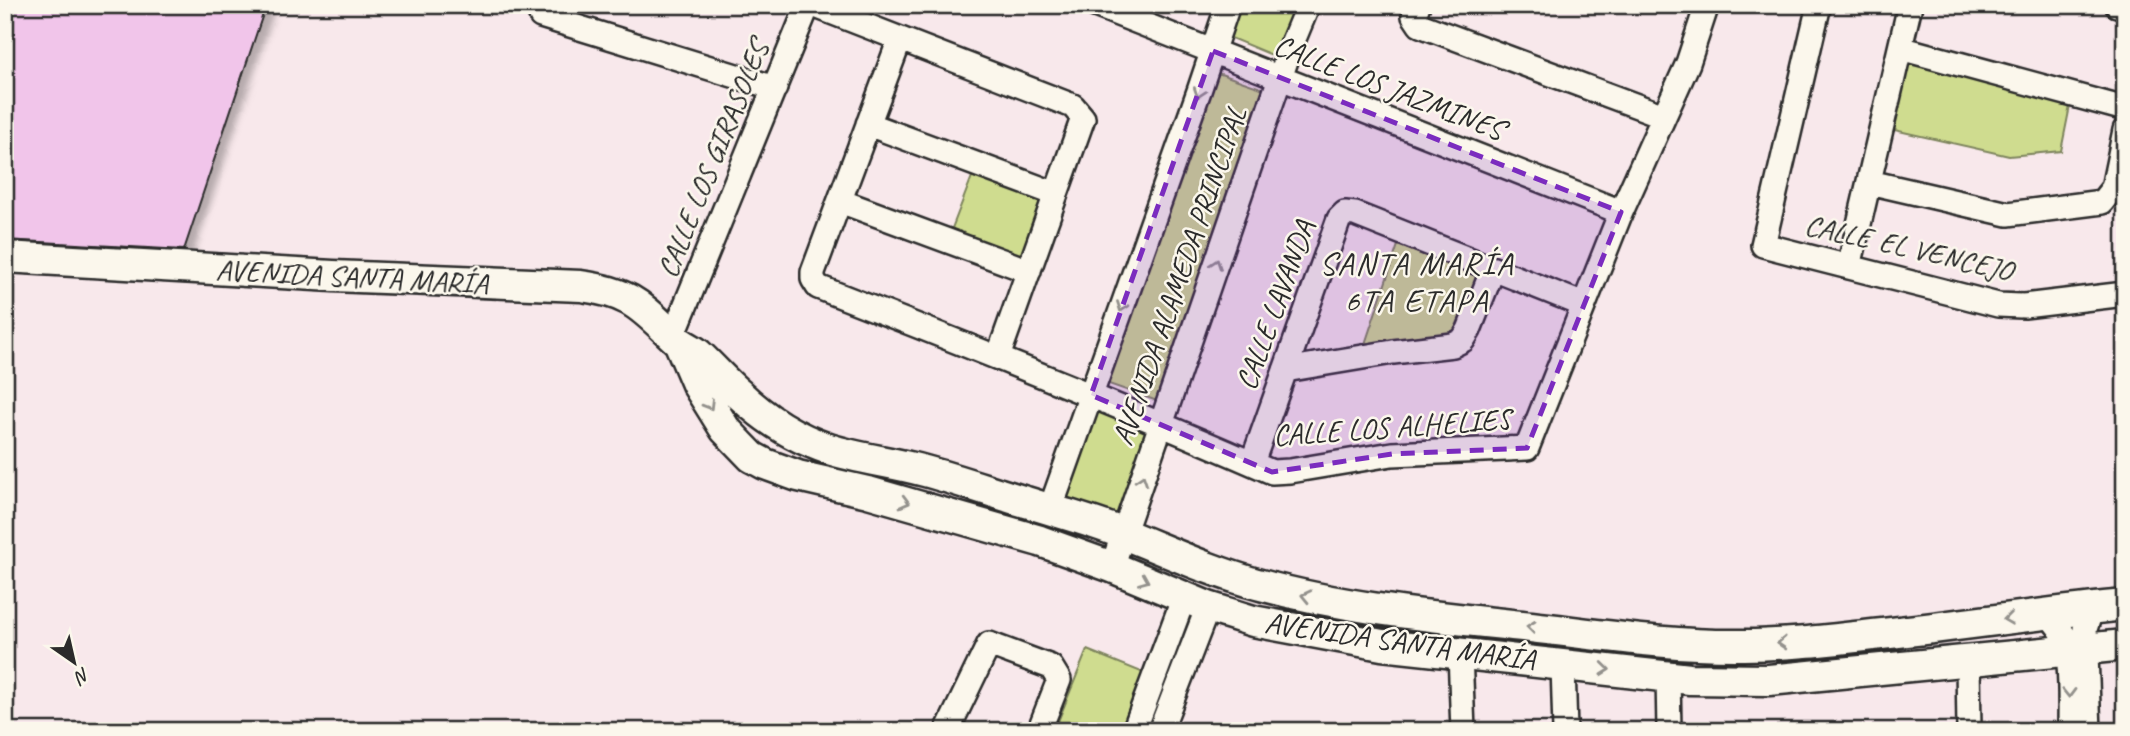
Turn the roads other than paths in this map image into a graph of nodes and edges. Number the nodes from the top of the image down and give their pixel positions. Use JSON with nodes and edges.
{"nodes":[{"id":1,"x":811,"y":5,"type":"edge"},
{"id":2,"x":1095,"y":5,"type":"edge"},
{"id":3,"x":1228,"y":5,"type":"edge"},
{"id":4,"x":1308,"y":5,"type":"edge"},
{"id":5,"x":1418,"y":5,"type":"edge"},
{"id":6,"x":1707,"y":5,"type":"edge"},
{"id":7,"x":1819,"y":5,"type":"edge"},
{"id":8,"x":1910,"y":5,"type":"edge"},
{"id":9,"x":2117,"y":5,"type":"edge"},
{"id":10,"x":2125,"y":7,"type":"edge"},
{"id":11,"x":541,"y":16,"type":"dead end"},
{"id":12,"x":900,"y":39,"type":"junction"},
{"id":13,"x":1900,"y":48,"type":"junction"},
{"id":14,"x":1213,"y":51,"type":"junction"},
{"id":15,"x":1280,"y":78,"type":"junction"},
{"id":16,"x":775,"y":88,"type":"junction"},
{"id":17,"x":2125,"y":109,"type":"edge"},
{"id":18,"x":1664,"y":116,"type":"junction"},
{"id":19,"x":868,"y":124,"type":"junction"},
{"id":20,"x":2125,"y":130,"type":"edge"},
{"id":21,"x":1869,"y":182,"type":"junction"},
{"id":22,"x":1056,"y":194,"type":"junction"},
{"id":23,"x":840,"y":201,"type":"junction"},
{"id":24,"x":1620,"y":212,"type":"junction"},
{"id":25,"x":5,"y":257,"type":"edge"},
{"id":26,"x":1849,"y":267,"type":"junction"},
{"id":27,"x":1493,"y":269,"type":"junction"},
{"id":28,"x":1028,"y":271,"type":"junction"},
{"id":29,"x":2125,"y":294,"type":"edge"},
{"id":30,"x":1584,"y":304,"type":"junction"},
{"id":31,"x":677,"y":340,"type":"junction"},
{"id":32,"x":998,"y":357,"type":"junction"},
{"id":33,"x":1285,"y":370,"type":"junction"},
{"id":34,"x":1091,"y":395,"type":"junction"},
{"id":35,"x":1162,"y":424,"type":"junction"},
{"id":36,"x":1252,"y":463,"type":"junction"},
{"id":37,"x":1050,"y":510,"type":"junction"},
{"id":38,"x":1124,"y":534,"type":"junction"},
{"id":39,"x":1112,"y":567,"type":"junction"},
{"id":40,"x":1196,"y":602,"type":"junction"},
{"id":41,"x":2125,"y":605,"type":"edge"},
{"id":42,"x":2095,"y":608,"type":"junction"},
{"id":43,"x":2047,"y":613,"type":"junction"},
{"id":44,"x":2125,"y":645,"type":"edge"},
{"id":45,"x":2077,"y":650,"type":"junction"},
{"id":46,"x":1460,"y":653,"type":"junction"},
{"id":47,"x":1968,"y":661,"type":"junction"},
{"id":48,"x":1563,"y":664,"type":"junction"},
{"id":49,"x":1668,"y":676,"type":"junction"},
{"id":50,"x":947,"y":731,"type":"edge"},
{"id":51,"x":1039,"y":731,"type":"edge"},
{"id":52,"x":1134,"y":731,"type":"edge"},
{"id":53,"x":1160,"y":731,"type":"edge"},
{"id":54,"x":1463,"y":731,"type":"edge"},
{"id":55,"x":1565,"y":731,"type":"edge"},
{"id":56,"x":1669,"y":731,"type":"edge"},
{"id":57,"x":1969,"y":731,"type":"edge"},
{"id":58,"x":2070,"y":731,"type":"edge"},
{"id":59,"x":2089,"y":731,"type":"edge"}],
"edges":[{"from":1,"to":12,"type":"street"},
{"from":1,"to":16,"type":"street","name":"CALLE LOS GIRASOLES"},
{"from":2,"to":14,"type":"street","name":"CALLE LOS JAZMINES"},
{"from":3,"to":14,"type":"street","name":"AVENIDA ALAMEDA PRINCIPAL"},
{"from":4,"to":15,"type":"street","name":"AVENIDA ALAMEDA PRINCIPAL"},
{"from":5,"to":18,"type":"street"},
{"from":6,"to":18,"type":"street","name":"CALLE LOS ALHELIES"},
{"from":7,"to":26,"type":"street","name":"CALLE EL VENCEJO"},
{"from":8,"to":13,"type":"street"},
{"from":9,"to":10,"type":"street"},
{"from":11,"to":16,"type":"street"},
{"from":12,"to":19,"type":"street"},
{"from":12,"to":22,"type":"street"},
{"from":13,"to":17,"type":"street"},
{"from":13,"to":21,"type":"street"},
{"from":14,"to":15,"type":"street","name":"CALLE LOS JAZMINES"},
{"from":14,"to":34,"type":"street","name":"AVENIDA ALAMEDA PRINCIPAL","one_way":true},
{"from":15,"to":24,"type":"street","name":"CALLE LOS JAZMINES"},
{"from":35,"to":15,"type":"street","name":"AVENIDA ALAMEDA PRINCIPAL","one_way":true},
{"from":16,"to":31,"type":"street","name":"CALLE LOS GIRASOLES"},
{"from":18,"to":24,"type":"street","name":"CALLE LOS ALHELIES"},
{"from":19,"to":22,"type":"street"},
{"from":19,"to":23,"type":"street"},
{"from":20,"to":21,"type":"street"},
{"from":21,"to":26,"type":"street"},
{"from":22,"to":28,"type":"street"},
{"from":23,"to":28,"type":"street"},
{"from":23,"to":32,"type":"street","name":"CALLE LOS ALHELIES"},
{"from":24,"to":30,"type":"street","name":"CALLE LOS ALHELIES"},
{"from":25,"to":31,"type":"main road","name":"AVENIDA SANTA MARÍA"},
{"from":26,"to":29,"type":"street","name":"CALLE EL VENCEJO"},
{"from":27,"to":30,"type":"street","name":"CALLE LAVANDA"},
{"from":27,"to":33,"type":"street"},
{"from":27,"to":33,"type":"street","name":"CALLE LAVANDA"},
{"from":28,"to":32,"type":"street"},
{"from":30,"to":36,"type":"street","name":"CALLE LOS ALHELIES"},
{"from":31,"to":37,"type":"main road","name":"AVENIDA SANTA MARÍA"},
{"from":31,"to":39,"type":"main road","name":"AVENIDA SANTA MARÍA","one_way":true},
{"from":32,"to":34,"type":"street","name":"CALLE LOS ALHELIES"},
{"from":33,"to":36,"type":"street","name":"CALLE LAVANDA"},
{"from":34,"to":35,"type":"street","name":"CALLE LOS ALHELIES"},
{"from":34,"to":37,"type":"street","name":"AVENIDA ALAMEDA PRINCIPAL"},
{"from":35,"to":36,"type":"street","name":"CALLE LOS ALHELIES"},
{"from":38,"to":35,"type":"street","name":"AVENIDA ALAMEDA PRINCIPAL","one_way":true},
{"from":37,"to":38,"type":"main road","name":"AVENIDA SANTA MARÍA"},
{"from":38,"to":39,"type":"street","name":"AVENIDA ALAMEDA PRINCIPAL"},
{"from":43,"to":38,"type":"main road","name":"AVENIDA SANTA MARÍA","one_way":true},
{"from":39,"to":40,"type":"main road","name":"AVENIDA SANTA MARÍA","one_way":true},
{"from":40,"to":46,"type":"main road","name":"AVENIDA SANTA MARÍA"},
{"from":40,"to":52,"type":"street"},
{"from":40,"to":53,"type":"street"},
{"from":41,"to":42,"type":"main road","name":"AVENIDA SANTA MARÍA"},
{"from":42,"to":43,"type":"main road","name":"AVENIDA SANTA MARÍA"},
{"from":42,"to":45,"type":"street"},
{"from":43,"to":45,"type":"street"},
{"from":44,"to":45,"type":"main road","name":"AVENIDA SANTA MARÍA"},
{"from":45,"to":47,"type":"main road","name":"AVENIDA SANTA MARÍA"},
{"from":45,"to":58,"type":"street","one_way":true},
{"from":45,"to":59,"type":"street"},
{"from":46,"to":48,"type":"main road","name":"AVENIDA SANTA MARÍA"},
{"from":46,"to":54,"type":"street"},
{"from":47,"to":49,"type":"main road","name":"AVENIDA SANTA MARÍA"},
{"from":47,"to":57,"type":"street"},
{"from":48,"to":49,"type":"main road","name":"AVENIDA SANTA MARÍA","one_way":true},
{"from":48,"to":55,"type":"street"},
{"from":49,"to":56,"type":"street"},
{"from":50,"to":51,"type":"street"}]}
